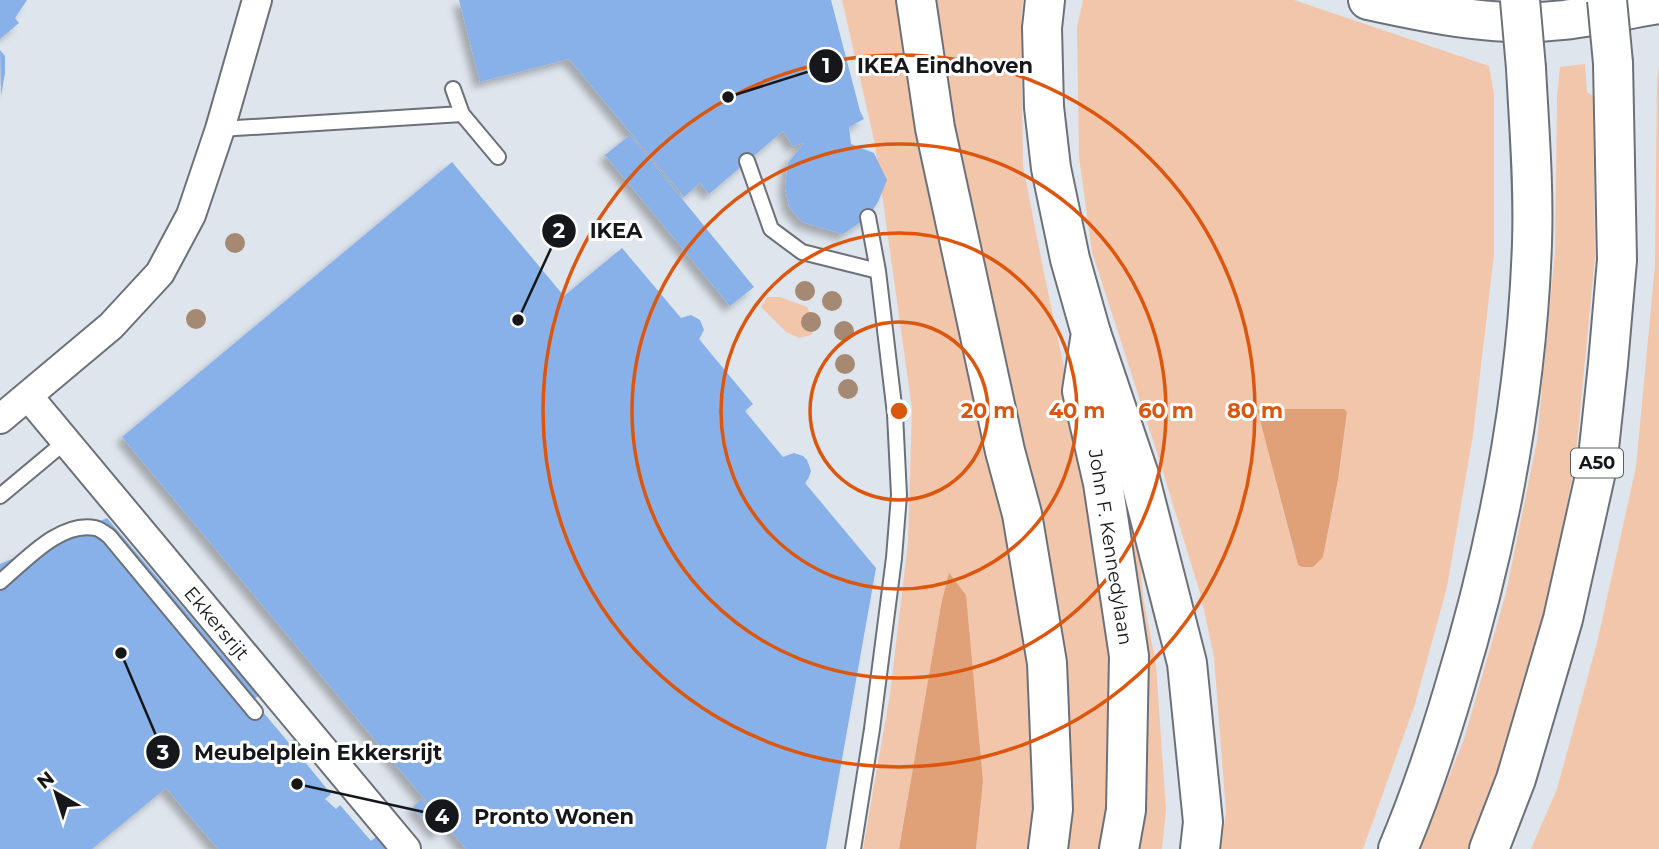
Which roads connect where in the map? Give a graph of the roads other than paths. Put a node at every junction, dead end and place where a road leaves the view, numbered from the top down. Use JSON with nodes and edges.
{"nodes":[{"id":1,"x":257,"y":0,"type":"edge"},
{"id":2,"x":916,"y":0,"type":"edge"},
{"id":3,"x":1045,"y":0,"type":"edge"},
{"id":4,"x":1368,"y":0,"type":"edge"},
{"id":5,"x":1520,"y":0,"type":"edge"},
{"id":6,"x":1607,"y":0,"type":"edge"},
{"id":7,"x":1659,"y":4,"type":"edge"},
{"id":8,"x":453,"y":89,"type":"dead end"},
{"id":9,"x":462,"y":114,"type":"junction"},
{"id":10,"x":220,"y":128,"type":"junction"},
{"id":11,"x":498,"y":157,"type":"dead end"},
{"id":12,"x":747,"y":162,"type":"dead end"},
{"id":13,"x":868,"y":217,"type":"dead end"},
{"id":14,"x":878,"y":271,"type":"junction"},
{"id":15,"x":1091,"y":332,"type":"junction"},
{"id":16,"x":28,"y":397,"type":"junction"},
{"id":17,"x":0,"y":419,"type":"edge"},
{"id":18,"x":66,"y":441,"type":"junction"},
{"id":19,"x":0,"y":496,"type":"edge"},
{"id":20,"x":0,"y":582,"type":"edge"},
{"id":21,"x":255,"y":712,"type":"dead end"},
{"id":22,"x":406,"y":849,"type":"edge"},
{"id":23,"x":853,"y":849,"type":"edge"},
{"id":24,"x":1048,"y":849,"type":"edge"},
{"id":25,"x":1119,"y":849,"type":"edge"},
{"id":26,"x":1200,"y":849,"type":"edge"},
{"id":27,"x":1398,"y":849,"type":"edge"},
{"id":28,"x":1489,"y":849,"type":"edge"}],
"edges":[{"from":1,"to":10,"type":"street"},
{"from":2,"to":24,"type":"highway"},
{"from":3,"to":15,"type":"highway","name":"John F. Kennedylaan"},
{"from":4,"to":7,"type":"highway"},
{"from":5,"to":27,"type":"highway","bridge":true},
{"from":6,"to":28,"type":"highway","number":"A50","bridge":true},
{"from":8,"to":9,"type":"lane"},
{"from":9,"to":10,"type":"lane"},
{"from":9,"to":11,"type":"lane"},
{"from":10,"to":16,"type":"street"},
{"from":12,"to":14,"type":"lane"},
{"from":13,"to":14,"type":"lane"},
{"from":14,"to":23,"type":"lane"},
{"from":15,"to":25,"type":"highway","name":"John F. Kennedylaan"},
{"from":15,"to":26,"type":"highway"},
{"from":16,"to":17,"type":"street"},
{"from":16,"to":18,"type":"street","name":"Ekkersrijt"},
{"from":18,"to":19,"type":"lane"},
{"from":18,"to":22,"type":"street","name":"Ekkersrijt"},
{"from":20,"to":21,"type":"lane"}]}
